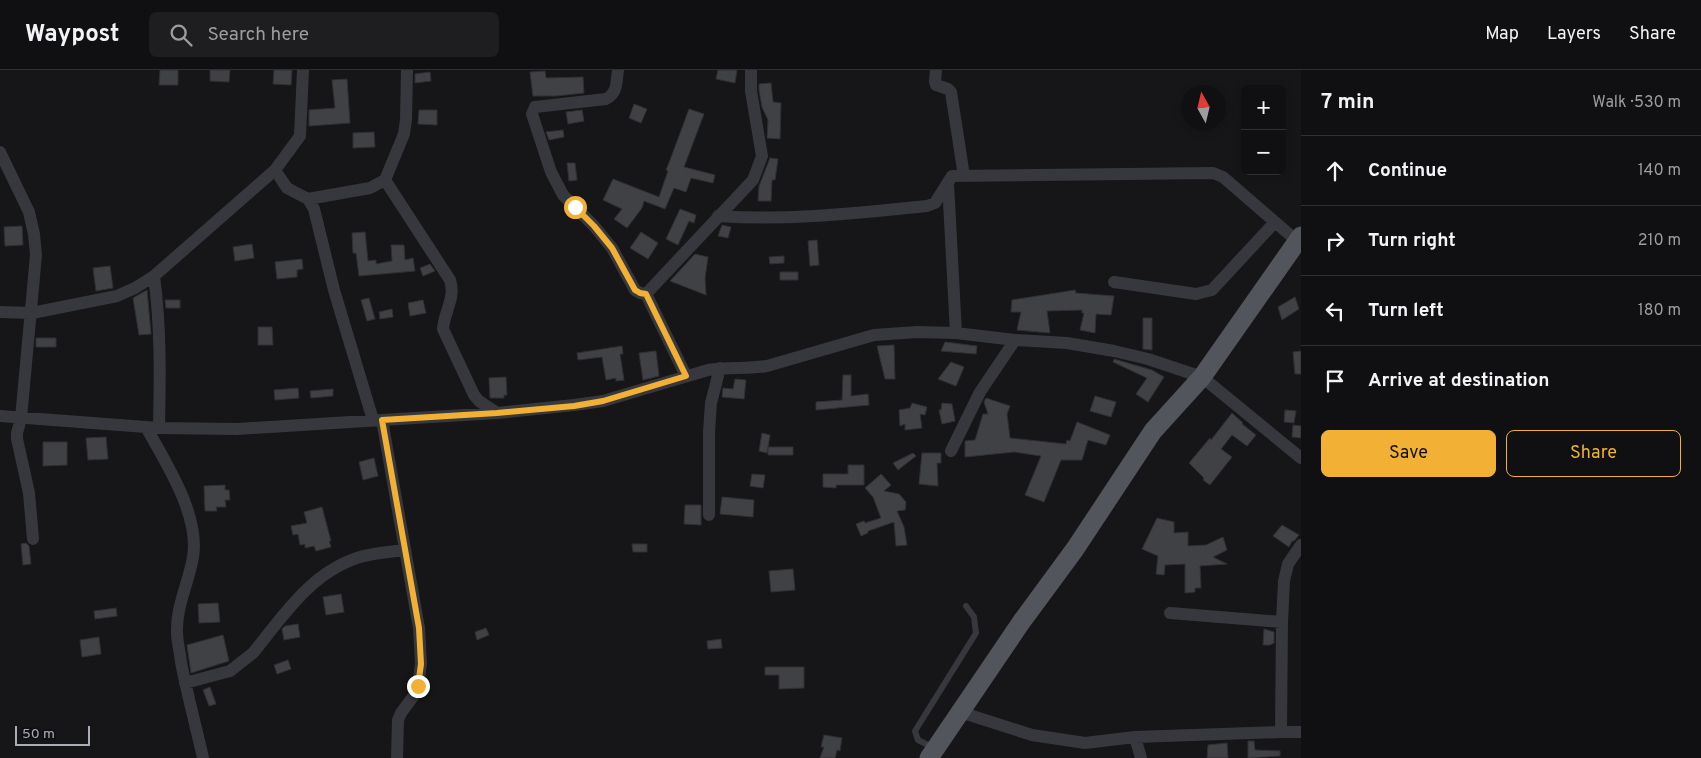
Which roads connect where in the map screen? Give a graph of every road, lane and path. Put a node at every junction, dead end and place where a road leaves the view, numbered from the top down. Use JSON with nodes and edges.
{"nodes":[{"id":1,"x":303,"y":70,"type":"edge"},
{"id":2,"x":407,"y":70,"type":"edge"},
{"id":3,"x":618,"y":70,"type":"edge"},
{"id":4,"x":751,"y":70,"type":"edge"},
{"id":5,"x":936,"y":70,"type":"edge"},
{"id":6,"x":0,"y":152,"type":"edge"},
{"id":7,"x":275,"y":170,"type":"junction"},
{"id":8,"x":964,"y":176,"type":"junction"},
{"id":9,"x":385,"y":180,"type":"junction"},
{"id":10,"x":948,"y":183,"type":"junction"},
{"id":11,"x":308,"y":199,"type":"junction"},
{"id":12,"x":718,"y":216,"type":"junction"},
{"id":13,"x":1275,"y":222,"type":"junction"},
{"id":14,"x":1299,"y":239,"type":"edge"},
{"id":15,"x":154,"y":276,"type":"junction"},
{"id":16,"x":1114,"y":282,"type":"dead end"},
{"id":17,"x":646,"y":294,"type":"junction"},
{"id":18,"x":0,"y":312,"type":"edge"},
{"id":19,"x":32,"y":313,"type":"junction"},
{"id":20,"x":956,"y":333,"type":"junction"},
{"id":21,"x":1015,"y":340,"type":"junction"},
{"id":22,"x":720,"y":368,"type":"junction"},
{"id":23,"x":686,"y":376,"type":"junction"},
{"id":24,"x":1202,"y":377,"type":"junction"},
{"id":25,"x":497,"y":413,"type":"junction"},
{"id":26,"x":0,"y":416,"type":"edge"},
{"id":27,"x":21,"y":418,"type":"junction"},
{"id":28,"x":377,"y":420,"type":"junction"},
{"id":29,"x":146,"y":427,"type":"junction"},
{"id":30,"x":159,"y":428,"type":"junction"},
{"id":31,"x":951,"y":451,"type":"dead end"},
{"id":32,"x":1301,"y":458,"type":"edge"},
{"id":33,"x":709,"y":515,"type":"dead end"},
{"id":34,"x":33,"y":539,"type":"dead end"},
{"id":35,"x":1301,"y":545,"type":"edge"},
{"id":36,"x":405,"y":550,"type":"junction"},
{"id":37,"x":966,"y":606,"type":"dead end"},
{"id":38,"x":1170,"y":613,"type":"dead end"},
{"id":39,"x":1282,"y":622,"type":"junction"},
{"id":40,"x":185,"y":683,"type":"junction"},
{"id":41,"x":960,"y":712,"type":"junction"},
{"id":42,"x":1281,"y":732,"type":"junction"},
{"id":43,"x":1301,"y":732,"type":"edge"},
{"id":44,"x":1135,"y":737,"type":"junction"},
{"id":45,"x":932,"y":753,"type":"edge"},
{"id":46,"x":203,"y":758,"type":"edge"},
{"id":47,"x":397,"y":758,"type":"edge"},
{"id":48,"x":1141,"y":758,"type":"edge"}],
"edges":[{"from":1,"to":7,"type":"street"},
{"from":2,"to":9,"type":"street"},
{"from":3,"to":17,"type":"street"},
{"from":4,"to":12,"type":"street"},
{"from":5,"to":8,"type":"street"},
{"from":6,"to":19,"type":"street"},
{"from":7,"to":11,"type":"street"},
{"from":7,"to":15,"type":"street"},
{"from":8,"to":10,"type":"street"},
{"from":8,"to":13,"type":"street"},
{"from":9,"to":11,"type":"street"},
{"from":9,"to":25,"type":"street"},
{"from":10,"to":12,"type":"street"},
{"from":10,"to":20,"type":"street"},
{"from":11,"to":28,"type":"street"},
{"from":12,"to":17,"type":"street"},
{"from":13,"to":14,"type":"street"},
{"from":13,"to":16,"type":"street"},
{"from":14,"to":24,"type":"main road"},
{"from":15,"to":19,"type":"street"},
{"from":15,"to":30,"type":"street"},
{"from":17,"to":23,"type":"street"},
{"from":18,"to":19,"type":"street"},
{"from":19,"to":27,"type":"street"},
{"from":20,"to":21,"type":"street"},
{"from":20,"to":22,"type":"street"},
{"from":21,"to":24,"type":"street"},
{"from":21,"to":31,"type":"street"},
{"from":22,"to":23,"type":"street"},
{"from":22,"to":33,"type":"street"},
{"from":23,"to":25,"type":"street"},
{"from":24,"to":32,"type":"street"},
{"from":24,"to":41,"type":"main road"},
{"from":25,"to":28,"type":"street"},
{"from":26,"to":27,"type":"street"},
{"from":27,"to":29,"type":"street"},
{"from":27,"to":34,"type":"street"},
{"from":28,"to":30,"type":"street"},
{"from":28,"to":36,"type":"street"},
{"from":29,"to":30,"type":"street"},
{"from":29,"to":40,"type":"street"},
{"from":35,"to":39,"type":"street"},
{"from":36,"to":40,"type":"street"},
{"from":36,"to":47,"type":"street"},
{"from":37,"to":45,"type":"lane"},
{"from":38,"to":39,"type":"street"},
{"from":39,"to":42,"type":"street"},
{"from":40,"to":46,"type":"street"},
{"from":41,"to":44,"type":"street"},
{"from":41,"to":45,"type":"main road"},
{"from":42,"to":43,"type":"street"},
{"from":42,"to":44,"type":"street"},
{"from":44,"to":48,"type":"street"}]}
